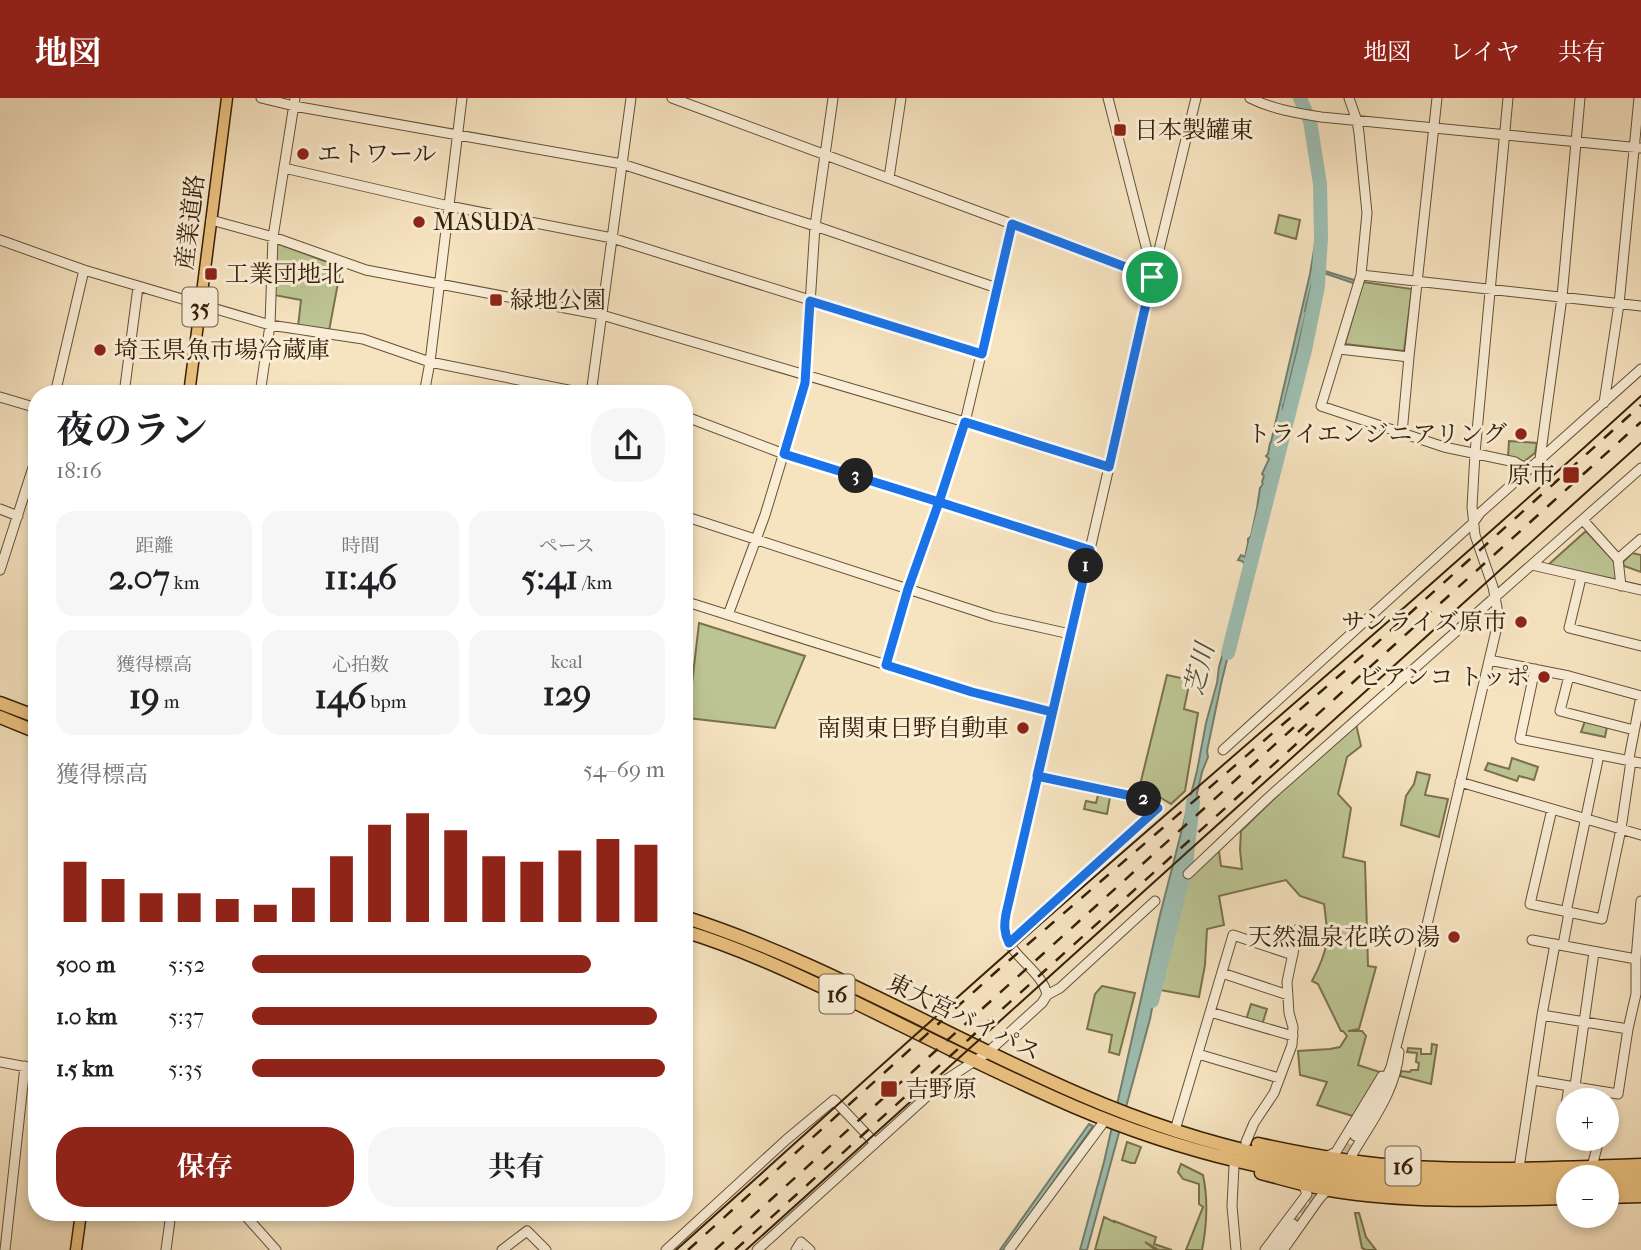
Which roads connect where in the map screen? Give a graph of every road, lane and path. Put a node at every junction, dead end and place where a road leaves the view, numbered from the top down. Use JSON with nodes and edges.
{"nodes":[{"id":1,"x":227,"y":98,"type":"edge"},
{"id":2,"x":261,"y":98,"type":"edge"},
{"id":3,"x":462,"y":98,"type":"edge"},
{"id":4,"x":631,"y":98,"type":"edge"},
{"id":5,"x":672,"y":98,"type":"edge"},
{"id":6,"x":832,"y":98,"type":"edge"},
{"id":7,"x":901,"y":98,"type":"edge"},
{"id":8,"x":1108,"y":98,"type":"edge"},
{"id":9,"x":1196,"y":98,"type":"edge"},
{"id":10,"x":1250,"y":98,"type":"edge"},
{"id":11,"x":1349,"y":98,"type":"edge"},
{"id":12,"x":1437,"y":98,"type":"edge"},
{"id":13,"x":1508,"y":98,"type":"edge"},
{"id":14,"x":1580,"y":98,"type":"edge"},
{"id":15,"x":1639,"y":98,"type":"edge"},
{"id":16,"x":295,"y":102,"type":"edge"},
{"id":17,"x":1357,"y":121,"type":"junction"},
{"id":18,"x":1434,"y":127,"type":"junction"},
{"id":19,"x":458,"y":134,"type":"junction"},
{"id":20,"x":1504,"y":134,"type":"junction"},
{"id":21,"x":1577,"y":142,"type":"junction"},
{"id":22,"x":1638,"y":148,"type":"edge"},
{"id":23,"x":824,"y":154,"type":"junction"},
{"id":24,"x":622,"y":163,"type":"junction"},
{"id":25,"x":284,"y":168,"type":"junction"},
{"id":26,"x":889,"y":178,"type":"junction"},
{"id":27,"x":449,"y":205,"type":"junction"},
{"id":28,"x":211,"y":219,"type":"junction"},
{"id":29,"x":1012,"y":224,"type":"junction"},
{"id":30,"x":815,"y":226,"type":"junction"},
{"id":31,"x":273,"y":237,"type":"junction"},
{"id":32,"x":612,"y":238,"type":"junction"},
{"id":33,"x":0,"y":240,"type":"edge"},
{"id":34,"x":1149,"y":258,"type":"junction"},
{"id":35,"x":84,"y":270,"type":"junction"},
{"id":36,"x":1360,"y":275,"type":"junction"},
{"id":37,"x":1152,"y":277,"type":"junction"},
{"id":38,"x":1418,"y":281,"type":"junction"},
{"id":39,"x":438,"y":284,"type":"junction"},
{"id":40,"x":138,"y":286,"type":"junction"},
{"id":41,"x":997,"y":288,"type":"junction"},
{"id":42,"x":1491,"y":290,"type":"junction"},
{"id":43,"x":1562,"y":297,"type":"junction"},
{"id":44,"x":810,"y":301,"type":"junction"},
{"id":45,"x":200,"y":304,"type":"junction"},
{"id":46,"x":1619,"y":304,"type":"junction"},
{"id":47,"x":1641,"y":306,"type":"edge"},
{"id":48,"x":602,"y":315,"type":"junction"},
{"id":49,"x":270,"y":325,"type":"junction"},
{"id":50,"x":1339,"y":349,"type":"junction"},
{"id":51,"x":982,"y":354,"type":"junction"},
{"id":52,"x":1409,"y":356,"type":"junction"},
{"id":53,"x":430,"y":362,"type":"junction"},
{"id":54,"x":1641,"y":369,"type":"edge"},
{"id":55,"x":806,"y":375,"type":"junction"},
{"id":56,"x":57,"y":385,"type":"edge"},
{"id":57,"x":125,"y":385,"type":"edge"},
{"id":58,"x":190,"y":385,"type":"edge"},
{"id":59,"x":261,"y":385,"type":"edge"},
{"id":60,"x":426,"y":385,"type":"edge"},
{"id":61,"x":544,"y":385,"type":"edge"},
{"id":62,"x":590,"y":385,"type":"edge"},
{"id":63,"x":0,"y":397,"type":"edge"},
{"id":64,"x":1604,"y":403,"type":"junction"},
{"id":65,"x":28,"y":405,"type":"edge"},
{"id":66,"x":693,"y":419,"type":"edge"},
{"id":67,"x":965,"y":422,"type":"junction"},
{"id":68,"x":1402,"y":433,"type":"junction"},
{"id":69,"x":1475,"y":453,"type":"junction"},
{"id":70,"x":784,"y":454,"type":"junction"},
{"id":71,"x":1540,"y":459,"type":"junction"},
{"id":72,"x":1109,"y":467,"type":"junction"},
{"id":73,"x":1641,"y":468,"type":"edge"},
{"id":74,"x":1528,"y":470,"type":"junction"},
{"id":75,"x":28,"y":484,"type":"edge"},
{"id":76,"x":939,"y":502,"type":"junction"},
{"id":77,"x":0,"y":509,"type":"edge"},
{"id":78,"x":18,"y":516,"type":"junction"},
{"id":79,"x":693,"y":519,"type":"edge"},
{"id":80,"x":1583,"y":520,"type":"junction"},
{"id":81,"x":1473,"y":523,"type":"junction"},
{"id":82,"x":756,"y":539,"type":"junction"},
{"id":83,"x":1641,"y":539,"type":"edge"},
{"id":84,"x":1090,"y":550,"type":"junction"},
{"id":85,"x":1618,"y":559,"type":"junction"},
{"id":86,"x":1532,"y":565,"type":"junction"},
{"id":87,"x":0,"y":570,"type":"edge"},
{"id":88,"x":1581,"y":578,"type":"junction"},
{"id":89,"x":1622,"y":586,"type":"junction"},
{"id":90,"x":908,"y":589,"type":"junction"},
{"id":91,"x":1641,"y":590,"type":"edge"},
{"id":92,"x":1496,"y":598,"type":"junction"},
{"id":93,"x":693,"y":604,"type":"edge"},
{"id":94,"x":728,"y":615,"type":"junction"},
{"id":95,"x":1070,"y":634,"type":"junction"},
{"id":96,"x":1641,"y":646,"type":"edge"},
{"id":97,"x":1489,"y":660,"type":"junction"},
{"id":98,"x":886,"y":665,"type":"junction"},
{"id":99,"x":1535,"y":669,"type":"junction"},
{"id":100,"x":1569,"y":676,"type":"junction"},
{"id":101,"x":1641,"y":696,"type":"edge"},
{"id":102,"x":0,"y":703,"type":"edge"},
{"id":103,"x":1640,"y":709,"type":"edge"},
{"id":104,"x":1052,"y":712,"type":"junction"},
{"id":105,"x":28,"y":714,"type":"edge"},
{"id":106,"x":0,"y":718,"type":"edge"},
{"id":107,"x":28,"y":729,"type":"edge"},
{"id":108,"x":1634,"y":730,"type":"junction"},
{"id":109,"x":1223,"y":750,"type":"dead end"},
{"id":110,"x":1599,"y":755,"type":"junction"},
{"id":111,"x":1630,"y":761,"type":"junction"},
{"id":112,"x":1641,"y":763,"type":"edge"},
{"id":113,"x":1037,"y":776,"type":"junction"},
{"id":114,"x":1460,"y":782,"type":"junction"},
{"id":115,"x":1552,"y":808,"type":"junction"},
{"id":116,"x":1586,"y":819,"type":"junction"},
{"id":117,"x":1621,"y":829,"type":"junction"},
{"id":118,"x":1641,"y":835,"type":"edge"},
{"id":119,"x":1188,"y":874,"type":"dead end"},
{"id":120,"x":1155,"y":901,"type":"dead end"},
{"id":121,"x":1641,"y":906,"type":"edge"},
{"id":122,"x":1568,"y":912,"type":"junction"},
{"id":123,"x":693,"y":920,"type":"edge"},
{"id":124,"x":1298,"y":929,"type":"dead end"},
{"id":125,"x":693,"y":934,"type":"edge"},
{"id":126,"x":1532,"y":940,"type":"dead end"},
{"id":127,"x":1009,"y":943,"type":"junction"},
{"id":128,"x":1559,"y":944,"type":"junction"},
{"id":129,"x":1594,"y":952,"type":"junction"},
{"id":130,"x":1293,"y":955,"type":"junction"},
{"id":131,"x":1636,"y":958,"type":"junction"},
{"id":132,"x":1222,"y":974,"type":"junction"},
{"id":133,"x":1639,"y":994,"type":"edge"},
{"id":134,"x":1047,"y":995,"type":"junction"},
{"id":135,"x":1288,"y":995,"type":"junction"},
{"id":136,"x":1210,"y":1012,"type":"junction"},
{"id":137,"x":1542,"y":1015,"type":"junction"},
{"id":138,"x":1584,"y":1022,"type":"junction"},
{"id":139,"x":1401,"y":1029,"type":"junction"},
{"id":140,"x":1628,"y":1029,"type":"junction"},
{"id":141,"x":1293,"y":1036,"type":"junction"},
{"id":142,"x":986,"y":1053,"type":"junction"},
{"id":143,"x":1198,"y":1054,"type":"junction"},
{"id":144,"x":973,"y":1060,"type":"junction"},
{"id":145,"x":0,"y":1062,"type":"edge"},
{"id":146,"x":25,"y":1066,"type":"junction"},
{"id":147,"x":28,"y":1067,"type":"edge"},
{"id":148,"x":1279,"y":1078,"type":"junction"},
{"id":149,"x":1533,"y":1080,"type":"junction"},
{"id":150,"x":1572,"y":1086,"type":"junction"},
{"id":151,"x":1107,"y":1113,"type":"junction"},
{"id":152,"x":1130,"y":1122,"type":"junction"},
{"id":153,"x":1356,"y":1136,"type":"tunnel mouth"},
{"id":154,"x":1183,"y":1137,"type":"junction"},
{"id":155,"x":1246,"y":1142,"type":"junction"},
{"id":156,"x":875,"y":1143,"type":"junction"},
{"id":157,"x":1326,"y":1157,"type":"junction"},
{"id":158,"x":1354,"y":1161,"type":"junction"},
{"id":159,"x":1234,"y":1166,"type":"junction"},
{"id":160,"x":1619,"y":1166,"type":"edge"},
{"id":161,"x":1641,"y":1166,"type":"edge"},
{"id":162,"x":1556,"y":1167,"type":"edge"},
{"id":163,"x":1519,"y":1168,"type":"junction"},
{"id":164,"x":1641,"y":1176,"type":"edge"},
{"id":165,"x":1619,"y":1177,"type":"edge"},
{"id":166,"x":1556,"y":1178,"type":"edge"},
{"id":167,"x":1303,"y":1184,"type":"junction"},
{"id":168,"x":1619,"y":1186,"type":"edge"},
{"id":169,"x":1641,"y":1186,"type":"edge"},
{"id":170,"x":1556,"y":1187,"type":"edge"},
{"id":171,"x":1328,"y":1189,"type":"junction"},
{"id":172,"x":1641,"y":1196,"type":"edge"},
{"id":173,"x":1619,"y":1197,"type":"edge"},
{"id":174,"x":1556,"y":1198,"type":"edge"},
{"id":175,"x":80,"y":1221,"type":"edge"},
{"id":176,"x":170,"y":1221,"type":"edge"},
{"id":177,"x":250,"y":1221,"type":"edge"},
{"id":178,"x":1293,"y":1224,"type":"tunnel mouth"},
{"id":179,"x":673,"y":1248,"type":"edge"},
{"id":180,"x":5,"y":1250,"type":"edge"},
{"id":181,"x":76,"y":1250,"type":"edge"},
{"id":182,"x":166,"y":1250,"type":"edge"},
{"id":183,"x":276,"y":1250,"type":"edge"},
{"id":184,"x":502,"y":1250,"type":"edge"},
{"id":185,"x":546,"y":1250,"type":"edge"},
{"id":186,"x":758,"y":1250,"type":"edge"},
{"id":187,"x":796,"y":1250,"type":"edge"},
{"id":188,"x":810,"y":1250,"type":"edge"},
{"id":189,"x":1009,"y":1250,"type":"edge"},
{"id":190,"x":1236,"y":1250,"type":"edge"},
{"id":191,"x":1265,"y":1250,"type":"edge"},
{"id":192,"x":1275,"y":1250,"type":"edge"},
{"id":193,"x":1283,"y":1250,"type":"edge"}],
"edges":[{"from":1,"to":28,"type":"main road","name":"産業道路","number":"35"},
{"from":2,"to":16,"type":"street"},
{"from":3,"to":19,"type":"street"},
{"from":4,"to":24,"type":"street"},
{"from":5,"to":23,"type":"street"},
{"from":6,"to":23,"type":"street"},
{"from":7,"to":26,"type":"street"},
{"from":8,"to":34,"type":"street"},
{"from":9,"to":34,"type":"street"},
{"from":10,"to":17,"type":"street"},
{"from":11,"to":17,"type":"street"},
{"from":12,"to":18,"type":"street"},
{"from":13,"to":20,"type":"street"},
{"from":14,"to":21,"type":"street"},
{"from":15,"to":22,"type":"street"},
{"from":16,"to":19,"type":"street"},
{"from":16,"to":25,"type":"street"},
{"from":17,"to":18,"type":"street"},
{"from":17,"to":36,"type":"street"},
{"from":18,"to":20,"type":"street"},
{"from":18,"to":38,"type":"street"},
{"from":19,"to":24,"type":"street"},
{"from":19,"to":27,"type":"street"},
{"from":20,"to":21,"type":"street"},
{"from":20,"to":42,"type":"street"},
{"from":21,"to":22,"type":"street"},
{"from":21,"to":43,"type":"street"},
{"from":22,"to":46,"type":"street"},
{"from":23,"to":26,"type":"street"},
{"from":23,"to":30,"type":"street"},
{"from":24,"to":30,"type":"street"},
{"from":24,"to":32,"type":"street"},
{"from":25,"to":27,"type":"street"},
{"from":25,"to":31,"type":"street"},
{"from":26,"to":29,"type":"street"},
{"from":27,"to":32,"type":"street"},
{"from":27,"to":39,"type":"street"},
{"from":28,"to":31,"type":"street"},
{"from":28,"to":45,"type":"main road","name":"産業道路","number":"35"},
{"from":29,"to":37,"type":"street"},
{"from":29,"to":41,"type":"street"},
{"from":30,"to":41,"type":"street"},
{"from":30,"to":44,"type":"street"},
{"from":31,"to":39,"type":"street"},
{"from":31,"to":49,"type":"street"},
{"from":32,"to":44,"type":"street"},
{"from":32,"to":48,"type":"street"},
{"from":33,"to":35,"type":"street"},
{"from":34,"to":37,"type":"street"},
{"from":35,"to":40,"type":"street"},
{"from":35,"to":56,"type":"street"},
{"from":36,"to":38,"type":"street"},
{"from":36,"to":50,"type":"street"},
{"from":37,"to":72,"type":"street"},
{"from":38,"to":42,"type":"street"},
{"from":38,"to":52,"type":"street"},
{"from":39,"to":48,"type":"street"},
{"from":39,"to":53,"type":"street"},
{"from":40,"to":45,"type":"street"},
{"from":40,"to":57,"type":"street"},
{"from":41,"to":51,"type":"street"},
{"from":42,"to":43,"type":"street"},
{"from":42,"to":69,"type":"street"},
{"from":43,"to":46,"type":"street"},
{"from":43,"to":71,"type":"street"},
{"from":44,"to":51,"type":"street"},
{"from":44,"to":55,"type":"street"},
{"from":45,"to":49,"type":"street"},
{"from":45,"to":58,"type":"main road","name":"産業道路","number":"35"},
{"from":46,"to":47,"type":"street"},
{"from":46,"to":64,"type":"street"},
{"from":48,"to":55,"type":"street"},
{"from":48,"to":62,"type":"street"},
{"from":49,"to":53,"type":"street"},
{"from":49,"to":59,"type":"street"},
{"from":50,"to":52,"type":"street"},
{"from":50,"to":68,"type":"street"},
{"from":51,"to":67,"type":"street"},
{"from":52,"to":68,"type":"street"},
{"from":53,"to":60,"type":"street"},
{"from":53,"to":61,"type":"street"},
{"from":54,"to":64,"type":"street"},
{"from":55,"to":67,"type":"street"},
{"from":55,"to":70,"type":"street"},
{"from":63,"to":65,"type":"street"},
{"from":64,"to":71,"type":"street"},
{"from":66,"to":70,"type":"street"},
{"from":67,"to":72,"type":"street"},
{"from":67,"to":76,"type":"street"},
{"from":68,"to":69,"type":"street"},
{"from":69,"to":74,"type":"street"},
{"from":69,"to":81,"type":"street"},
{"from":70,"to":76,"type":"street"},
{"from":70,"to":82,"type":"street"},
{"from":71,"to":74,"type":"street"},
{"from":72,"to":84,"type":"street"},
{"from":73,"to":80,"type":"street"},
{"from":74,"to":81,"type":"street"},
{"from":75,"to":78,"type":"street"},
{"from":76,"to":84,"type":"street"},
{"from":76,"to":90,"type":"street"},
{"from":77,"to":78,"type":"street"},
{"from":78,"to":87,"type":"street"},
{"from":79,"to":82,"type":"street"},
{"from":80,"to":85,"type":"street"},
{"from":80,"to":86,"type":"street"},
{"from":81,"to":92,"type":"street"},
{"from":81,"to":109,"type":"street"},
{"from":82,"to":90,"type":"street"},
{"from":82,"to":94,"type":"street"},
{"from":83,"to":85,"type":"street"},
{"from":84,"to":95,"type":"street"},
{"from":85,"to":89,"type":"street"},
{"from":86,"to":88,"type":"street"},
{"from":86,"to":92,"type":"street"},
{"from":88,"to":89,"type":"street"},
{"from":88,"to":96,"type":"street"},
{"from":89,"to":91,"type":"street"},
{"from":90,"to":95,"type":"street"},
{"from":90,"to":98,"type":"street"},
{"from":92,"to":97,"type":"street"},
{"from":92,"to":119,"type":"street"},
{"from":93,"to":94,"type":"street"},
{"from":94,"to":98,"type":"street"},
{"from":95,"to":104,"type":"street"},
{"from":97,"to":99,"type":"street"},
{"from":97,"to":114,"type":"street"},
{"from":98,"to":104,"type":"street"},
{"from":99,"to":100,"type":"street"},
{"from":99,"to":110,"type":"street"},
{"from":100,"to":101,"type":"street"},
{"from":100,"to":108,"type":"street"},
{"from":101,"to":103,"type":"street"},
{"from":102,"to":105,"type":"highway"},
{"from":103,"to":108,"type":"street"},
{"from":104,"to":113,"type":"street"},
{"from":106,"to":107,"type":"highway"},
{"from":108,"to":111,"type":"street"},
{"from":110,"to":111,"type":"street"},
{"from":110,"to":116,"type":"street"},
{"from":111,"to":112,"type":"street"},
{"from":111,"to":117,"type":"street"},
{"from":113,"to":127,"type":"street"},
{"from":113,"to":127,"type":"street"},
{"from":114,"to":115,"type":"street"},
{"from":114,"to":139,"type":"street"},
{"from":115,"to":116,"type":"street"},
{"from":115,"to":122,"type":"street"},
{"from":116,"to":117,"type":"street"},
{"from":116,"to":122,"type":"street"},
{"from":117,"to":118,"type":"street"},
{"from":117,"to":122,"type":"street"},
{"from":120,"to":134,"type":"street"},
{"from":121,"to":131,"type":"street"},
{"from":122,"to":128,"type":"street"},
{"from":123,"to":142,"type":"highway","name":"東大宮バイパス","number":"16"},
{"from":124,"to":130,"type":"street"},
{"from":125,"to":144,"type":"highway","name":"東大宮バイパス","number":"16"},
{"from":126,"to":128,"type":"street"},
{"from":127,"to":134,"type":"street"},
{"from":128,"to":129,"type":"street"},
{"from":128,"to":137,"type":"street"},
{"from":129,"to":131,"type":"street"},
{"from":129,"to":138,"type":"street"},
{"from":130,"to":132,"type":"street"},
{"from":130,"to":135,"type":"street"},
{"from":131,"to":133,"type":"street"},
{"from":132,"to":135,"type":"street"},
{"from":132,"to":136,"type":"street"},
{"from":133,"to":140,"type":"street"},
{"from":134,"to":142,"type":"street"},
{"from":135,"to":141,"type":"street"},
{"from":136,"to":141,"type":"street"},
{"from":136,"to":143,"type":"street"},
{"from":137,"to":138,"type":"street"},
{"from":137,"to":149,"type":"street"},
{"from":138,"to":140,"type":"street"},
{"from":138,"to":150,"type":"street"},
{"from":139,"to":153,"type":"street"},
{"from":139,"to":157,"type":"street"},
{"from":139,"to":158,"type":"street"},
{"from":140,"to":150,"type":"street"},
{"from":141,"to":148,"type":"street"},
{"from":142,"to":144,"type":"street"},
{"from":142,"to":151,"type":"highway","name":"東大宮バイパス","number":"16"},
{"from":143,"to":148,"type":"street"},
{"from":143,"to":154,"type":"street"},
{"from":144,"to":151,"type":"highway","name":"東大宮バイパス","number":"16"},
{"from":144,"to":156,"type":"street"},
{"from":145,"to":146,"type":"street"},
{"from":146,"to":147,"type":"street"},
{"from":146,"to":180,"type":"street"},
{"from":148,"to":155,"type":"street"},
{"from":149,"to":150,"type":"street"},
{"from":149,"to":163,"type":"street"},
{"from":151,"to":152,"type":"highway","name":"東大宮バイパス","number":"16"},
{"from":151,"to":189,"type":"street"},
{"from":152,"to":154,"type":"highway","name":"東大宮バイパス","number":"16"},
{"from":152,"to":154,"type":"highway","name":"東大宮バイパス","number":"16"},
{"from":154,"to":155,"type":"highway","name":"東大宮バイパス","number":"16"},
{"from":154,"to":159,"type":"highway","name":"東大宮バイパス","number":"16"},
{"from":154,"to":166,"type":"highway","name":"東大宮バイパス","number":"16"},
{"from":154,"to":170,"type":"highway","name":"東大宮バイパス","number":"16"},
{"from":155,"to":157,"type":"highway","name":"東大宮バイパス","number":"16"},
{"from":156,"to":179,"type":"street"},
{"from":156,"to":186,"type":"street"},
{"from":157,"to":158,"type":"highway","name":"東大宮バイパス","number":"16"},
{"from":158,"to":163,"type":"highway","name":"東大宮バイパス","number":"16"},
{"from":159,"to":167,"type":"highway","name":"東大宮バイパス","number":"16"},
{"from":159,"to":190,"type":"street"},
{"from":160,"to":161,"type":"highway","name":"東大宮バイパス","number":"16"},
{"from":162,"to":163,"type":"highway","name":"東大宮バイパス","number":"16"},
{"from":164,"to":165,"type":"highway","name":"東大宮バイパス","number":"16"},
{"from":167,"to":171,"type":"highway","name":"東大宮バイパス","number":"16"},
{"from":167,"to":191,"type":"street"},
{"from":168,"to":169,"type":"highway"},
{"from":171,"to":174,"type":"highway","name":"東大宮バイパス","number":"16"},
{"from":171,"to":193,"type":"street"},
{"from":172,"to":173,"type":"highway"},
{"from":175,"to":181,"type":"main road"},
{"from":176,"to":182,"type":"street"},
{"from":177,"to":183,"type":"street"},
{"from":178,"to":192,"type":"street"},
{"from":184,"to":185,"type":"street"},
{"from":187,"to":188,"type":"street"}]}
